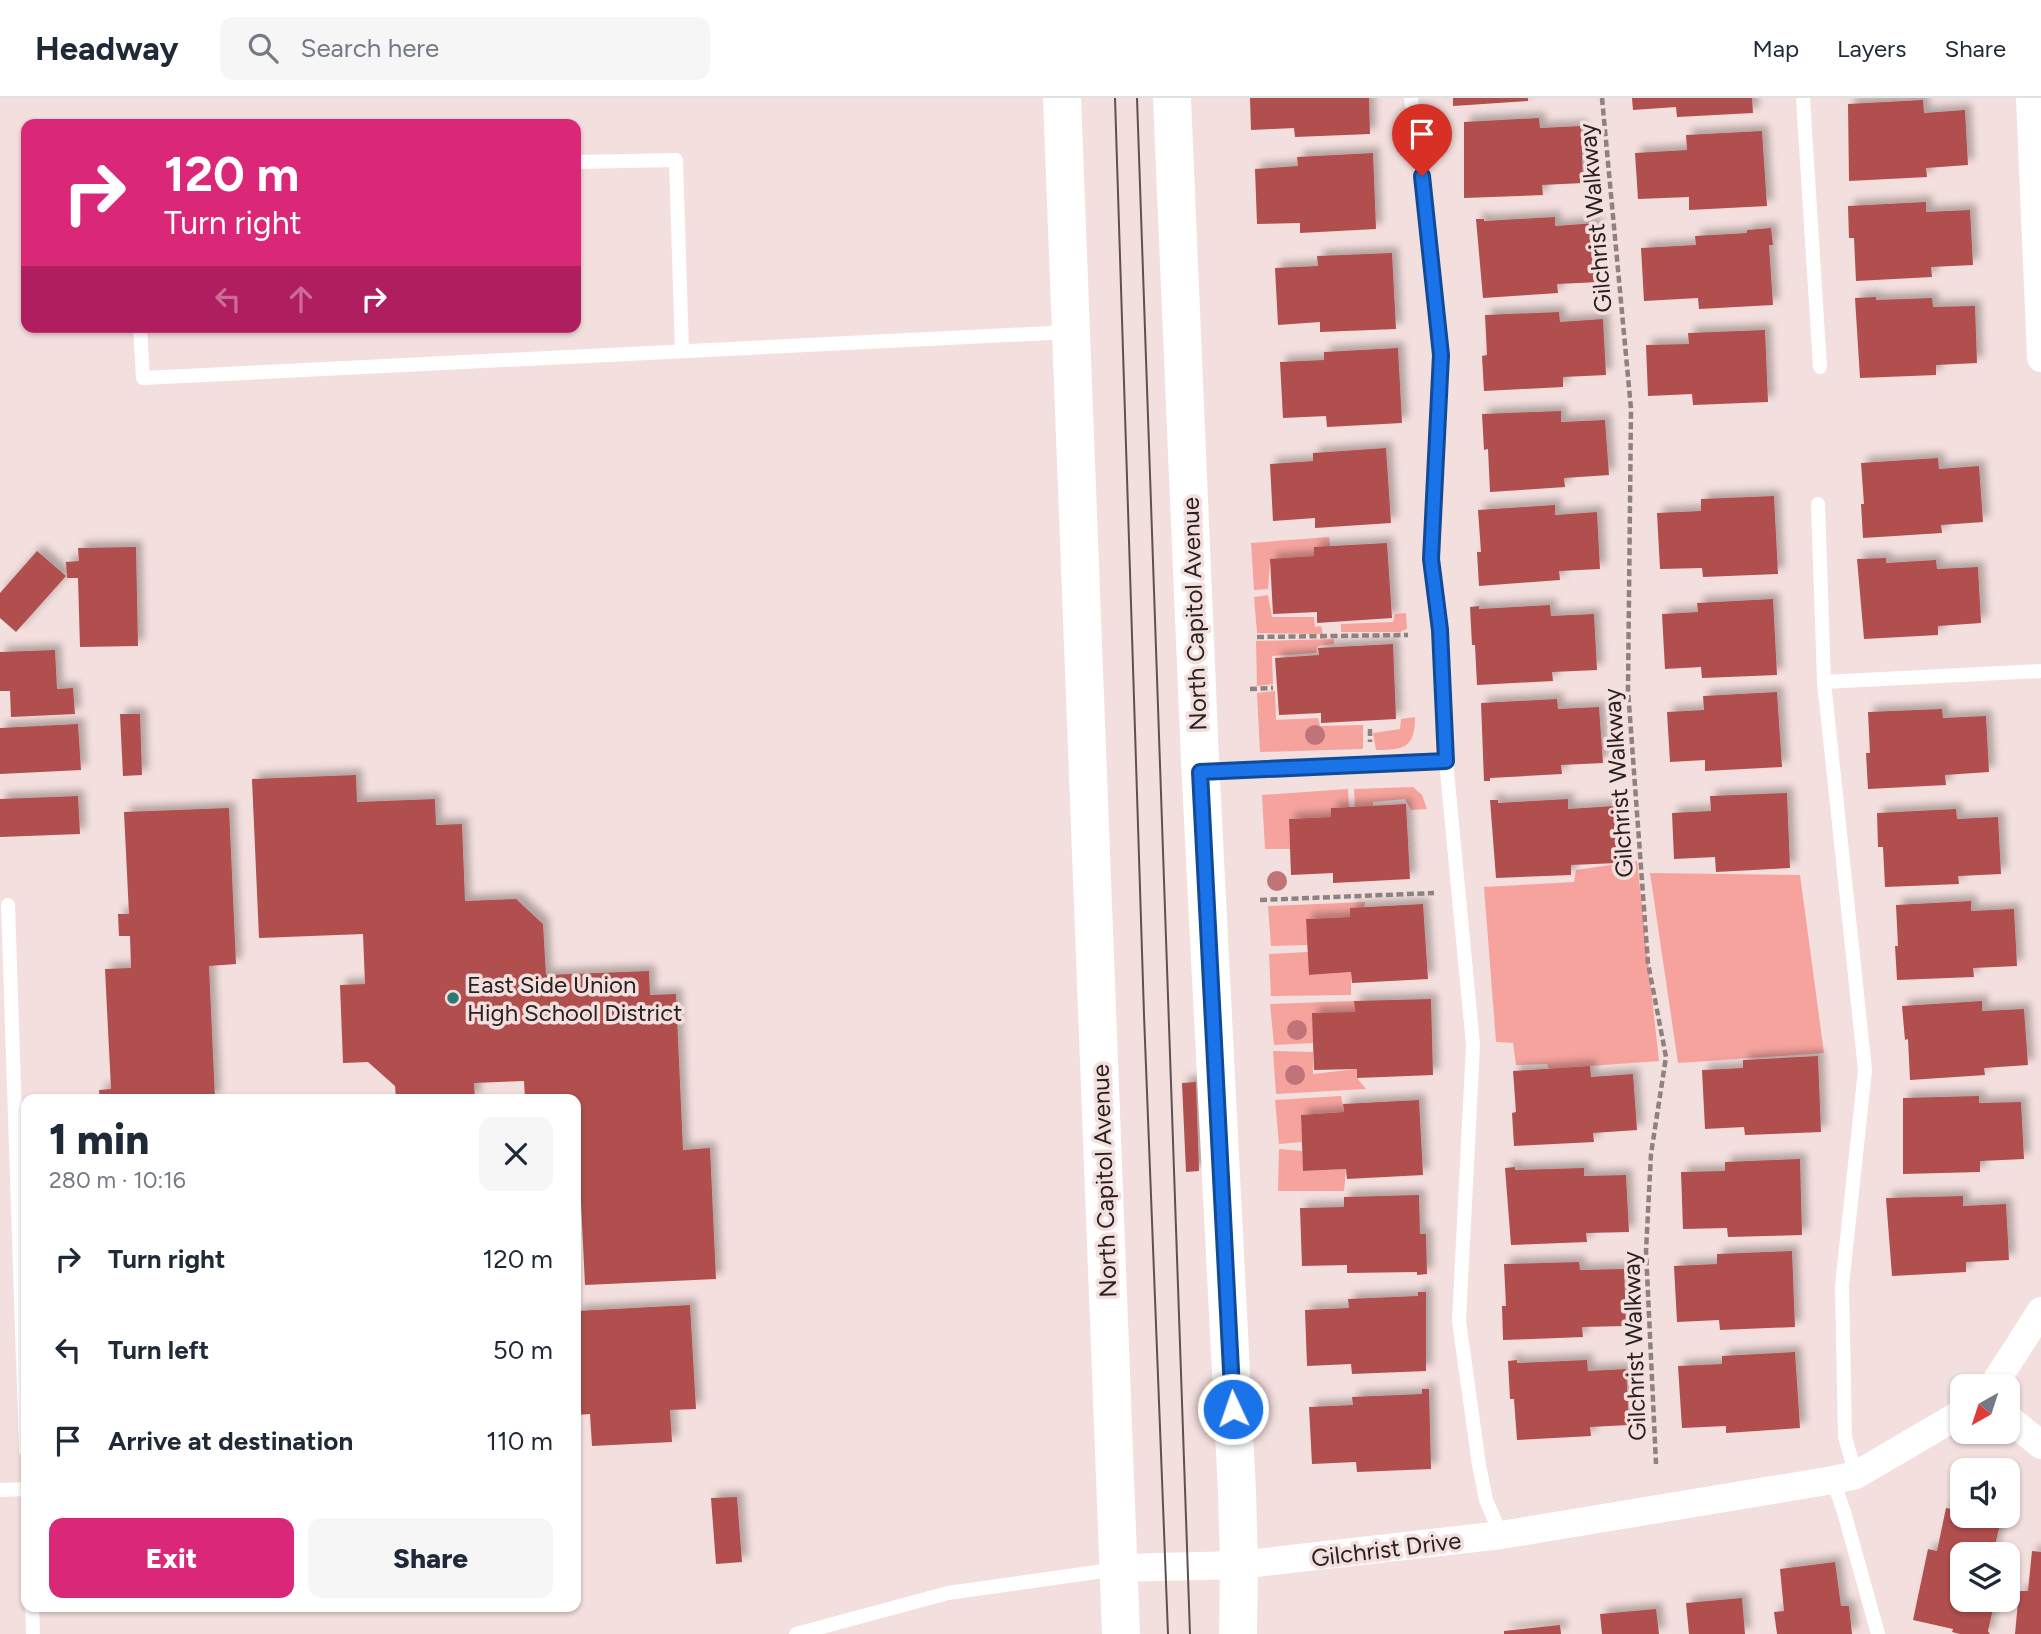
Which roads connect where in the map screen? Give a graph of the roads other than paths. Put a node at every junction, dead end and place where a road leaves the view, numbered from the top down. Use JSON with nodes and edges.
{"nodes":[{"id":1,"x":1062,"y":98,"type":"edge"},
{"id":2,"x":1172,"y":98,"type":"edge"},
{"id":3,"x":1411,"y":98,"type":"edge"},
{"id":4,"x":1803,"y":98,"type":"edge"},
{"id":5,"x":2031,"y":98,"type":"edge"},
{"id":6,"x":581,"y":162,"type":"edge"},
{"id":7,"x":1071,"y":332,"type":"junction"},
{"id":8,"x":140,"y":333,"type":"edge"},
{"id":9,"x":682,"y":352,"type":"junction"},
{"id":10,"x":2041,"y":358,"type":"edge"},
{"id":11,"x":1820,"y":367,"type":"dead end"},
{"id":12,"x":1818,"y":504,"type":"dead end"},
{"id":13,"x":2041,"y":671,"type":"edge"},
{"id":14,"x":1824,"y":682,"type":"junction"},
{"id":15,"x":1446,"y":761,"type":"junction"},
{"id":16,"x":1200,"y":772,"type":"junction"},
{"id":17,"x":8,"y":905,"type":"dead end"},
{"id":18,"x":21,"y":1299,"type":"edge"},
{"id":19,"x":2041,"y":1311,"type":"edge"},
{"id":20,"x":2001,"y":1374,"type":"edge"},
{"id":21,"x":1950,"y":1420,"type":"edge"},
{"id":22,"x":2020,"y":1428,"type":"edge"},
{"id":23,"x":2041,"y":1445,"type":"edge"},
{"id":24,"x":1844,"y":1478,"type":"junction"},
{"id":25,"x":21,"y":1489,"type":"edge"},
{"id":26,"x":0,"y":1490,"type":"edge"},
{"id":27,"x":1501,"y":1535,"type":"junction"},
{"id":28,"x":1239,"y":1565,"type":"junction"},
{"id":29,"x":1119,"y":1568,"type":"junction"},
{"id":30,"x":32,"y":1612,"type":"edge"},
{"id":31,"x":33,"y":1634,"type":"edge"},
{"id":32,"x":796,"y":1634,"type":"edge"},
{"id":33,"x":1121,"y":1634,"type":"edge"},
{"id":34,"x":1238,"y":1634,"type":"edge"},
{"id":35,"x":1878,"y":1634,"type":"edge"}],
"edges":[{"from":1,"to":7,"type":"main road","name":"North Capitol Avenue"},
{"from":2,"to":16,"type":"main road","name":"North Capitol Avenue"},
{"from":3,"to":15,"type":"lane"},
{"from":4,"to":11,"type":"lane"},
{"from":5,"to":10,"type":"street"},
{"from":6,"to":9,"type":"lane"},
{"from":7,"to":9,"type":"lane"},
{"from":7,"to":29,"type":"main road","name":"North Capitol Avenue"},
{"from":8,"to":9,"type":"lane"},
{"from":12,"to":14,"type":"lane"},
{"from":13,"to":14,"type":"lane"},
{"from":14,"to":24,"type":"lane"},
{"from":15,"to":16,"type":"lane"},
{"from":15,"to":27,"type":"lane"},
{"from":16,"to":28,"type":"main road","name":"North Capitol Avenue"},
{"from":17,"to":18,"type":"lane"},
{"from":19,"to":20,"type":"street"},
{"from":21,"to":24,"type":"street","name":"Gilchrist Drive"},
{"from":22,"to":23,"type":"street"},
{"from":24,"to":27,"type":"street","name":"Gilchrist Drive"},
{"from":24,"to":35,"type":"lane"},
{"from":25,"to":26,"type":"lane"},
{"from":27,"to":28,"type":"street","name":"Gilchrist Drive"},
{"from":28,"to":29,"type":"street","name":"Gilchrist Drive"},
{"from":28,"to":34,"type":"main road","name":"North Capitol Avenue"},
{"from":29,"to":32,"type":"lane","name":"Gilchrist Drive"},
{"from":29,"to":33,"type":"main road","name":"North Capitol Avenue"},
{"from":30,"to":31,"type":"lane"}]}
